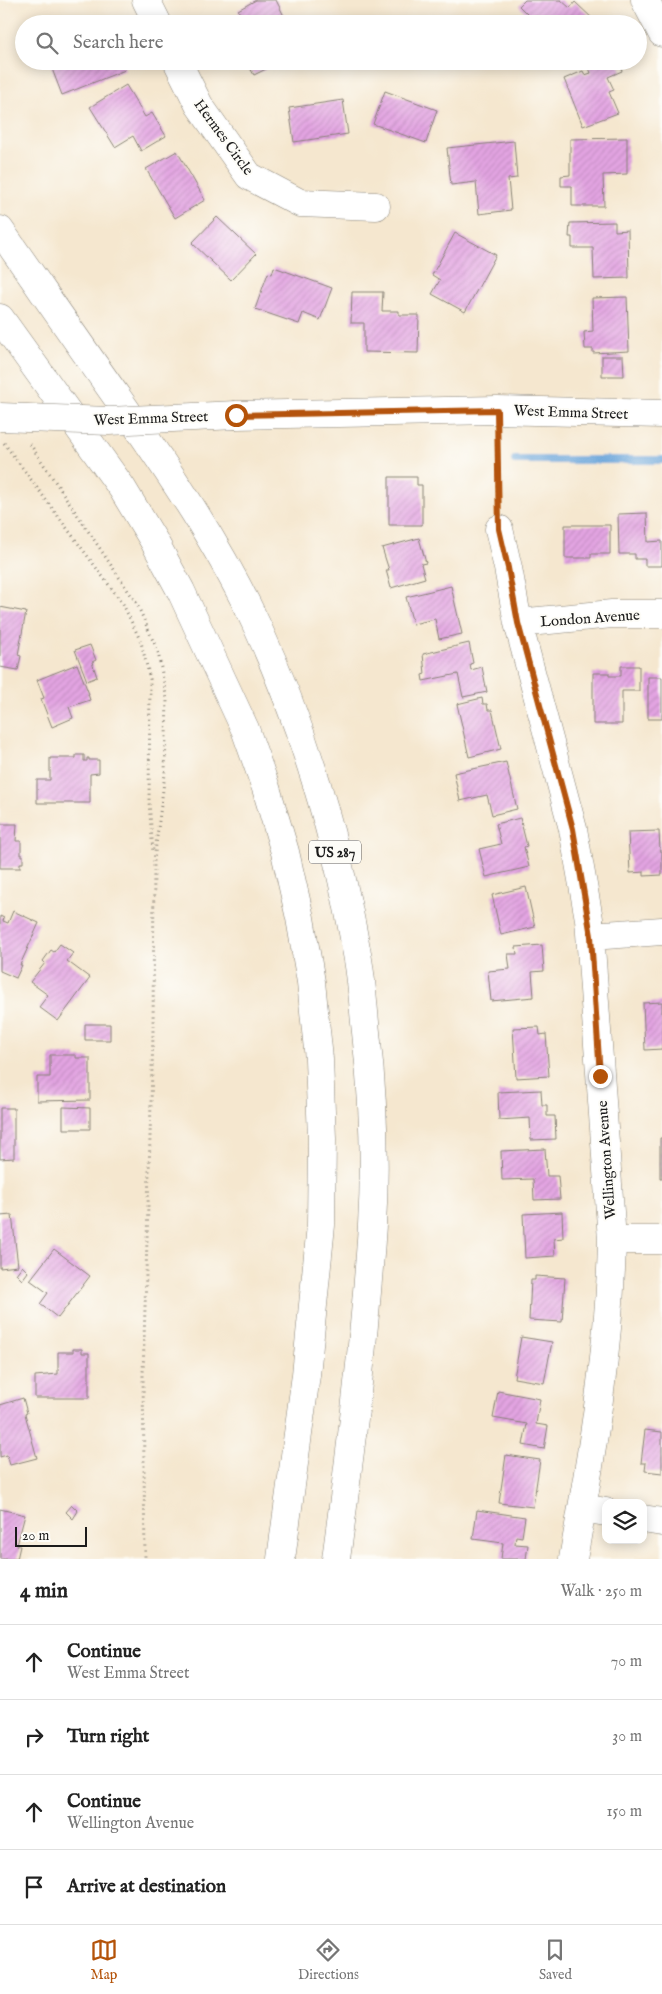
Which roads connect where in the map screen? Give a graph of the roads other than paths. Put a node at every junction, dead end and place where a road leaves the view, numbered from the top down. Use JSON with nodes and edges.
{"nodes":[{"id":1,"x":146,"y":0,"type":"edge"},
{"id":2,"x":645,"y":0,"type":"edge"},
{"id":3,"x":154,"y":15,"type":"edge"},
{"id":4,"x":662,"y":34,"type":"edge"},
{"id":5,"x":182,"y":70,"type":"edge"},
{"id":6,"x":376,"y":206,"type":"dead end"},
{"id":7,"x":0,"y":230,"type":"edge"},
{"id":8,"x":0,"y":318,"type":"edge"},
{"id":9,"x":662,"y":414,"type":"edge"},
{"id":10,"x":2,"y":430,"type":"edge"},
{"id":11,"x":499,"y":529,"type":"road end"},
{"id":12,"x":662,"y":614,"type":"edge"},
{"id":13,"x":518,"y":623,"type":"junction"},
{"id":14,"x":662,"y":931,"type":"edge"},
{"id":15,"x":591,"y":936,"type":"junction"},
{"id":16,"x":612,"y":1240,"type":"junction"},
{"id":17,"x":662,"y":1240,"type":"edge"},
{"id":18,"x":594,"y":1510,"type":"edge"},
{"id":19,"x":647,"y":1520,"type":"edge"},
{"id":20,"x":662,"y":1522,"type":"edge"},
{"id":21,"x":281,"y":1559,"type":"edge"},
{"id":22,"x":336,"y":1559,"type":"edge"},
{"id":23,"x":573,"y":1559,"type":"edge"}],
"edges":[{"from":1,"to":3,"type":"main road"},
{"from":2,"to":4,"type":"main road"},
{"from":5,"to":6,"type":"main road","name":"Hermes Circle"},
{"from":7,"to":22,"type":"main road","number":"US 287"},
{"from":8,"to":21,"type":"main road","number":"US 287"},
{"from":9,"to":10,"type":"main road","name":"West Emma Street","bridge":true},
{"from":11,"to":13,"type":"main road","name":"Wellington Avenue"},
{"from":12,"to":13,"type":"main road","name":"London Avenue"},
{"from":13,"to":15,"type":"main road","name":"Wellington Avenue"},
{"from":14,"to":15,"type":"main road"},
{"from":15,"to":16,"type":"main road","name":"Wellington Avenue"},
{"from":16,"to":17,"type":"main road"},
{"from":16,"to":18,"type":"main road","name":"Wellington Avenue"},
{"from":18,"to":23,"type":"main road","name":"Wellington Avenue"},
{"from":19,"to":20,"type":"main road"}]}
